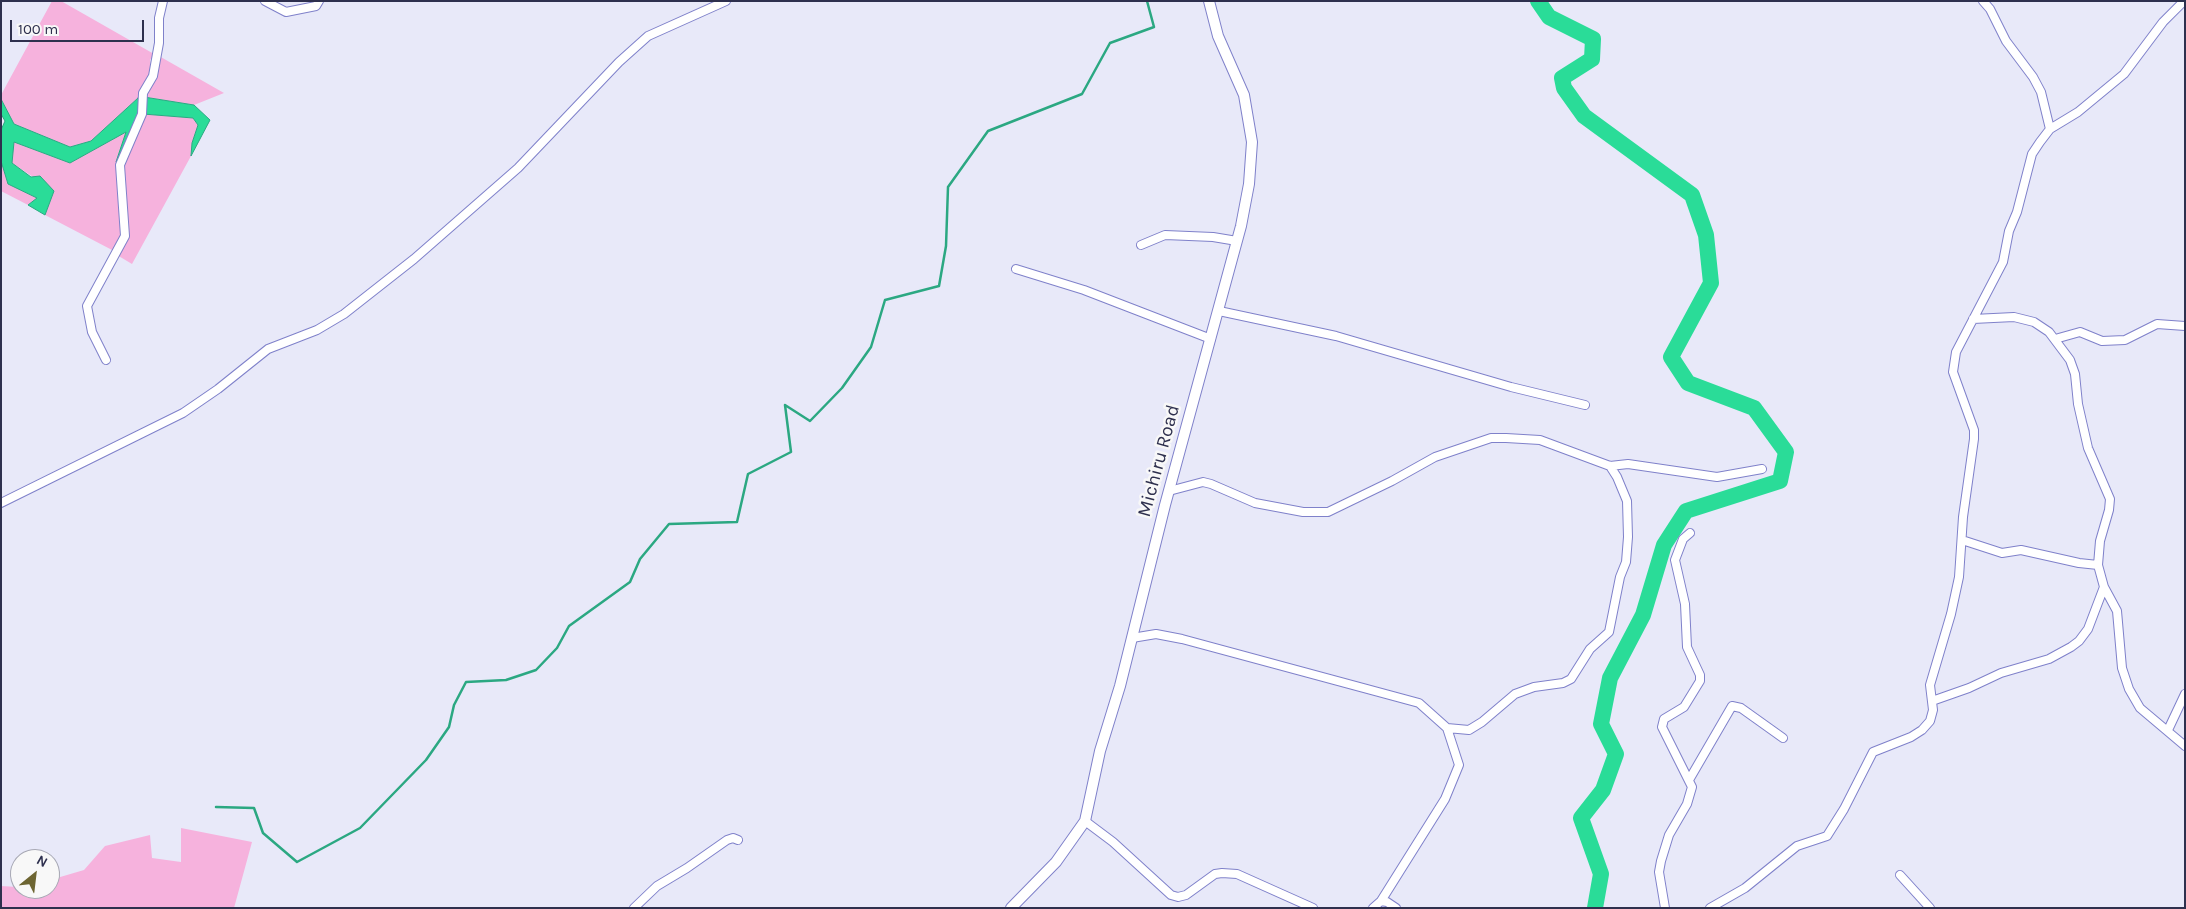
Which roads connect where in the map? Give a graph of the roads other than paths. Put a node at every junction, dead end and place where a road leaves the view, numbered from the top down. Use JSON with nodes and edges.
{"nodes":[{"id":1,"x":163,"y":1,"type":"edge"},
{"id":2,"x":265,"y":1,"type":"edge"},
{"id":3,"x":319,"y":1,"type":"edge"},
{"id":4,"x":726,"y":1,"type":"edge"},
{"id":5,"x":1210,"y":1,"type":"edge"},
{"id":6,"x":1983,"y":1,"type":"edge"},
{"id":7,"x":2184,"y":1,"type":"edge"},
{"id":8,"x":2050,"y":129,"type":"junction"},
{"id":9,"x":1236,"y":241,"type":"junction"},
{"id":10,"x":1141,"y":245,"type":"dead end"},
{"id":11,"x":1016,"y":269,"type":"dead end"},
{"id":12,"x":1219,"y":311,"type":"junction"},
{"id":13,"x":1973,"y":319,"type":"junction"},
{"id":14,"x":2185,"y":326,"type":"edge"},
{"id":15,"x":2055,"y":338,"type":"junction"},
{"id":16,"x":1211,"y":340,"type":"junction"},
{"id":17,"x":106,"y":360,"type":"dead end"},
{"id":18,"x":1585,"y":405,"type":"dead end"},
{"id":19,"x":1610,"y":466,"type":"junction"},
{"id":20,"x":1762,"y":469,"type":"dead end"},
{"id":21,"x":1169,"y":492,"type":"junction"},
{"id":22,"x":1,"y":503,"type":"edge"},
{"id":23,"x":1690,"y":533,"type":"dead end"},
{"id":24,"x":1962,"y":540,"type":"junction"},
{"id":25,"x":2098,"y":565,"type":"junction"},
{"id":26,"x":2104,"y":587,"type":"junction"},
{"id":27,"x":1132,"y":638,"type":"junction"},
{"id":28,"x":2185,"y":694,"type":"edge"},
{"id":29,"x":1932,"y":701,"type":"junction"},
{"id":30,"x":1446,"y":728,"type":"junction"},
{"id":31,"x":2168,"y":730,"type":"junction"},
{"id":32,"x":1783,"y":738,"type":"dead end"},
{"id":33,"x":2185,"y":746,"type":"edge"},
{"id":34,"x":1689,"y":780,"type":"junction"},
{"id":35,"x":1085,"y":821,"type":"junction"},
{"id":36,"x":738,"y":840,"type":"dead end"},
{"id":37,"x":1900,"y":875,"type":"dead end"},
{"id":38,"x":1381,"y":901,"type":"junction"},
{"id":39,"x":634,"y":908,"type":"edge"},
{"id":40,"x":1011,"y":908,"type":"edge"},
{"id":41,"x":1313,"y":908,"type":"edge"},
{"id":42,"x":1373,"y":908,"type":"edge"},
{"id":43,"x":1396,"y":908,"type":"edge"},
{"id":44,"x":1665,"y":908,"type":"edge"},
{"id":45,"x":1710,"y":908,"type":"edge"},
{"id":46,"x":1930,"y":908,"type":"edge"}],
"edges":[{"from":1,"to":17,"type":"street"},
{"from":2,"to":3,"type":"street"},
{"from":4,"to":22,"type":"street"},
{"from":5,"to":9,"type":"street","name":"Michiru Road"},
{"from":6,"to":8,"type":"street"},
{"from":7,"to":8,"type":"street"},
{"from":8,"to":13,"type":"street"},
{"from":9,"to":10,"type":"street"},
{"from":9,"to":12,"type":"street","name":"Michiru Road"},
{"from":11,"to":16,"type":"street"},
{"from":12,"to":16,"type":"street","name":"Michiru Road"},
{"from":12,"to":18,"type":"street"},
{"from":13,"to":15,"type":"street"},
{"from":13,"to":24,"type":"street"},
{"from":14,"to":15,"type":"street"},
{"from":15,"to":25,"type":"street"},
{"from":16,"to":21,"type":"street","name":"Michiru Road"},
{"from":19,"to":20,"type":"street"},
{"from":19,"to":21,"type":"street"},
{"from":19,"to":30,"type":"street"},
{"from":21,"to":27,"type":"street","name":"Michiru Road"},
{"from":23,"to":34,"type":"street"},
{"from":24,"to":25,"type":"street"},
{"from":24,"to":29,"type":"street"},
{"from":25,"to":26,"type":"street"},
{"from":26,"to":29,"type":"street"},
{"from":26,"to":31,"type":"street"},
{"from":27,"to":30,"type":"street"},
{"from":27,"to":35,"type":"street","name":"Michiru Road"},
{"from":28,"to":31,"type":"street"},
{"from":29,"to":45,"type":"street"},
{"from":30,"to":38,"type":"street"},
{"from":31,"to":33,"type":"street"},
{"from":32,"to":34,"type":"street"},
{"from":34,"to":44,"type":"street"},
{"from":35,"to":40,"type":"street","name":"Michiru Road"},
{"from":35,"to":41,"type":"street"},
{"from":36,"to":39,"type":"street"},
{"from":37,"to":46,"type":"street"},
{"from":38,"to":42,"type":"street"},
{"from":38,"to":43,"type":"street"}]}
